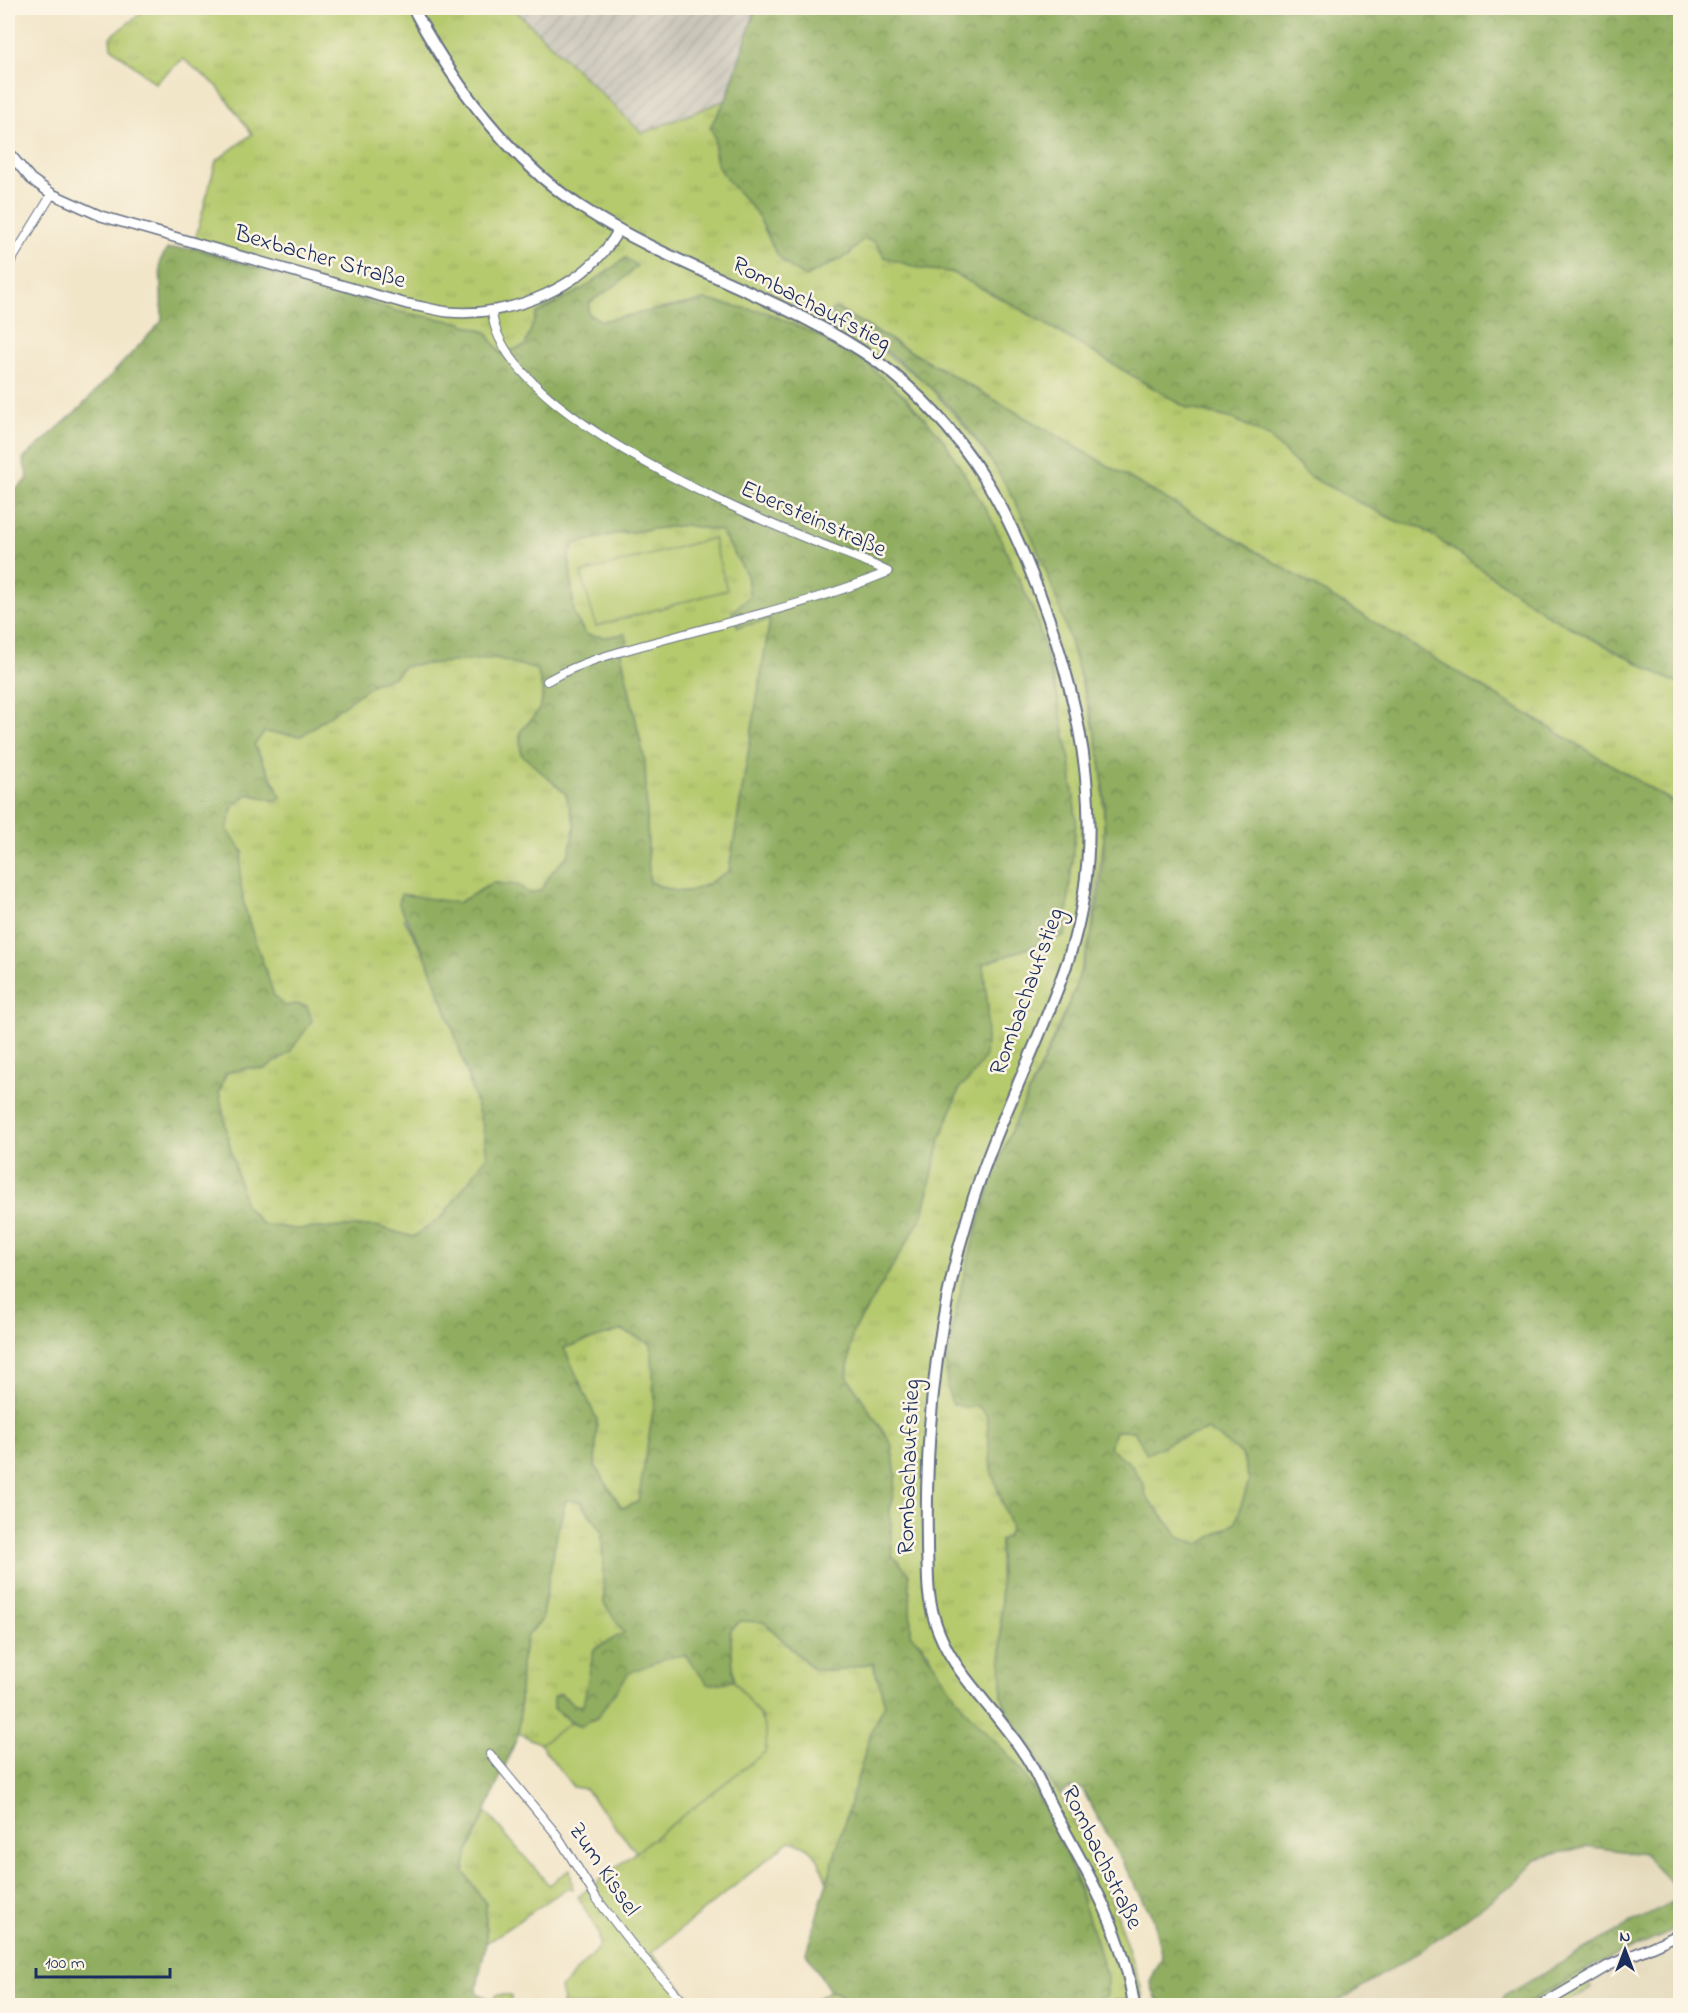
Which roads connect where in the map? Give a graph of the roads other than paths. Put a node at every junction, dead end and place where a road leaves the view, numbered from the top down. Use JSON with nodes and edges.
{"nodes":[{"id":1,"x":413,"y":8,"type":"edge"},
{"id":2,"x":8,"y":152,"type":"edge"},
{"id":3,"x":52,"y":194,"type":"junction"},
{"id":4,"x":619,"y":229,"type":"junction"},
{"id":5,"x":8,"y":266,"type":"edge"},
{"id":6,"x":492,"y":310,"type":"junction"},
{"id":7,"x":548,"y":680,"type":"dead end"},
{"id":8,"x":490,"y":1754,"type":"dead end"},
{"id":9,"x":1032,"y":1767,"type":"joint"},
{"id":10,"x":1680,"y":1934,"type":"edge"},
{"id":11,"x":1134,"y":2004,"type":"edge"},
{"id":12,"x":687,"y":2006,"type":"edge"},
{"id":13,"x":1113,"y":2006,"type":"edge"},
{"id":14,"x":1540,"y":2006,"type":"edge"}],
"edges":[{"from":1,"to":4,"type":"main road","name":"Rombachaufstieg"},
{"from":2,"to":3,"type":"street","name":"Bexbacher Straße"},
{"from":3,"to":5,"type":"street"},
{"from":3,"to":6,"type":"street","name":"Bexbacher Straße"},
{"from":4,"to":6,"type":"street","name":"Bexbacher Straße"},
{"from":4,"to":9,"type":"main road","name":"Rombachaufstieg"},
{"from":6,"to":7,"type":"street","name":"Ebersteinstraße"},
{"from":8,"to":12,"type":"street","name":"Zum Kissel"},
{"from":9,"to":11,"type":"main road","name":"Rombachstraße"},
{"from":10,"to":14,"type":"street"},
{"from":11,"to":13,"type":"street"}]}
